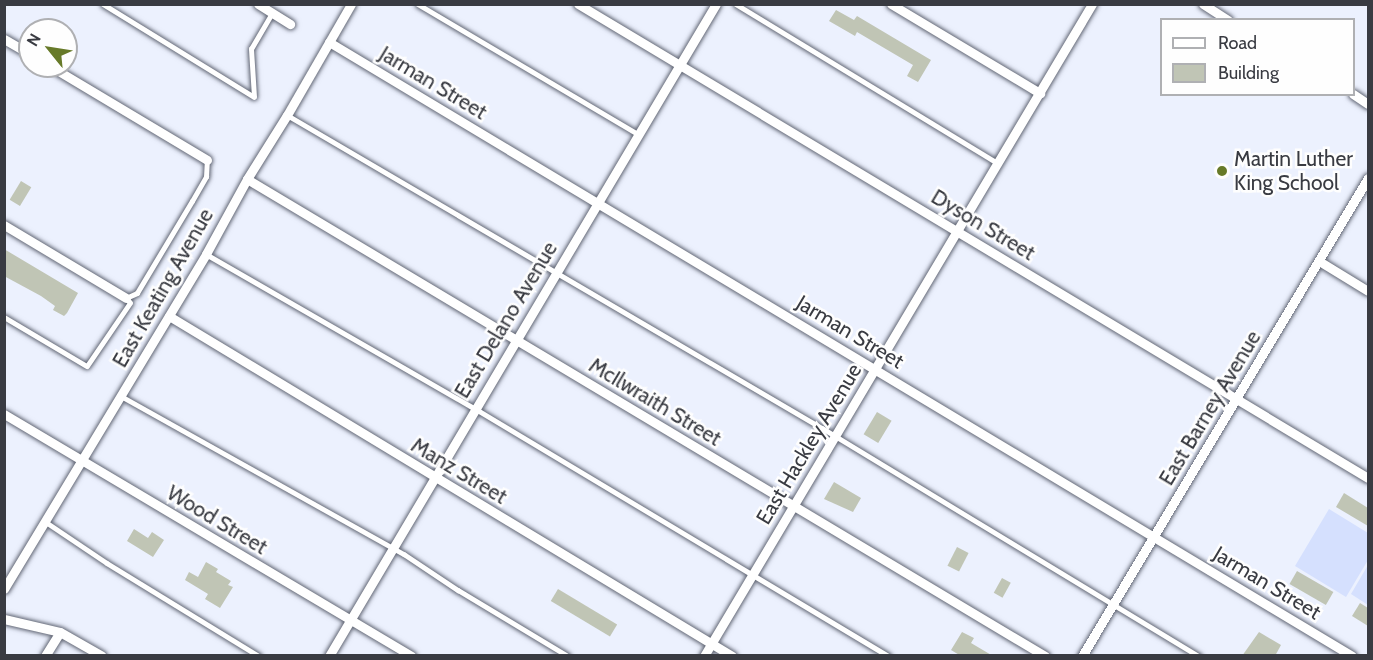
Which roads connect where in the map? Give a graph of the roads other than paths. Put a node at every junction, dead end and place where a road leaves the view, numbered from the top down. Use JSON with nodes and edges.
{"nodes":[{"id":1,"x":103,"y":4,"type":"edge"},
{"id":2,"x":258,"y":4,"type":"edge"},
{"id":3,"x":351,"y":4,"type":"edge"},
{"id":4,"x":418,"y":4,"type":"edge"},
{"id":5,"x":578,"y":4,"type":"edge"},
{"id":6,"x":716,"y":4,"type":"edge"},
{"id":7,"x":736,"y":4,"type":"edge"},
{"id":8,"x":891,"y":4,"type":"edge"},
{"id":9,"x":1092,"y":4,"type":"edge"},
{"id":10,"x":1203,"y":4,"type":"edge"},
{"id":11,"x":272,"y":13,"type":"junction"},
{"id":12,"x":1225,"y":18,"type":"edge"},
{"id":13,"x":290,"y":24,"type":"dead end"},
{"id":14,"x":4,"y":39,"type":"edge"},
{"id":15,"x":329,"y":42,"type":"junction"},
{"id":16,"x":18,"y":47,"type":"edge"},
{"id":17,"x":679,"y":65,"type":"junction"},
{"id":18,"x":70,"y":78,"type":"edge"},
{"id":19,"x":1040,"y":93,"type":"junction"},
{"id":20,"x":1355,"y":95,"type":"edge"},
{"id":21,"x":1368,"y":104,"type":"edge"},
{"id":22,"x":287,"y":115,"type":"junction"},
{"id":23,"x":638,"y":134,"type":"junction"},
{"id":24,"x":207,"y":160,"type":"joint"},
{"id":25,"x":998,"y":163,"type":"junction"},
{"id":26,"x":1368,"y":178,"type":"edge"},
{"id":27,"x":247,"y":179,"type":"junction"},
{"id":28,"x":597,"y":202,"type":"junction"},
{"id":29,"x":4,"y":225,"type":"edge"},
{"id":30,"x":957,"y":230,"type":"junction"},
{"id":31,"x":206,"y":254,"type":"junction"},
{"id":32,"x":1319,"y":261,"type":"junction"},
{"id":33,"x":556,"y":272,"type":"junction"},
{"id":34,"x":1368,"y":291,"type":"edge"},
{"id":35,"x":126,"y":298,"type":"junction"},
{"id":36,"x":169,"y":316,"type":"junction"},
{"id":37,"x":4,"y":317,"type":"edge"},
{"id":38,"x":515,"y":340,"type":"junction"},
{"id":39,"x":875,"y":368,"type":"junction"},
{"id":40,"x":121,"y":396,"type":"junction"},
{"id":41,"x":1237,"y":399,"type":"junction"},
{"id":42,"x":474,"y":408,"type":"junction"},
{"id":43,"x":4,"y":414,"type":"edge"},
{"id":44,"x":834,"y":437,"type":"junction"},
{"id":45,"x":81,"y":461,"type":"junction"},
{"id":46,"x":434,"y":477,"type":"junction"},
{"id":47,"x":1368,"y":478,"type":"edge"},
{"id":48,"x":793,"y":506,"type":"junction"},
{"id":49,"x":46,"y":522,"type":"junction"},
{"id":50,"x":1154,"y":536,"type":"junction"},
{"id":51,"x":392,"y":547,"type":"junction"},
{"id":52,"x":752,"y":574,"type":"junction"},
{"id":53,"x":4,"y":589,"type":"edge"},
{"id":54,"x":1113,"y":604,"type":"junction"},
{"id":55,"x":4,"y":619,"type":"edge"},
{"id":56,"x":350,"y":619,"type":"junction"},
{"id":57,"x":60,"y":632,"type":"junction"},
{"id":58,"x":711,"y":643,"type":"junction"},
{"id":59,"x":45,"y":656,"type":"edge"},
{"id":60,"x":102,"y":656,"type":"edge"},
{"id":61,"x":259,"y":656,"type":"edge"},
{"id":62,"x":329,"y":656,"type":"edge"},
{"id":63,"x":411,"y":656,"type":"edge"},
{"id":64,"x":568,"y":656,"type":"edge"},
{"id":65,"x":704,"y":656,"type":"edge"},
{"id":66,"x":732,"y":656,"type":"edge"},
{"id":67,"x":888,"y":656,"type":"edge"},
{"id":68,"x":1045,"y":656,"type":"edge"},
{"id":69,"x":1082,"y":656,"type":"edge"},
{"id":70,"x":1198,"y":656,"type":"edge"},
{"id":71,"x":1352,"y":656,"type":"edge"}],
"edges":[{"from":1,"to":11,"type":"lane"},
{"from":2,"to":11,"type":"street"},
{"from":3,"to":15,"type":"street","name":"East Keating Avenue"},
{"from":4,"to":23,"type":"lane"},
{"from":5,"to":17,"type":"street","name":"Dyson Street"},
{"from":6,"to":17,"type":"street","name":"East Delano Avenue"},
{"from":7,"to":25,"type":"lane"},
{"from":8,"to":19,"type":"street"},
{"from":9,"to":19,"type":"street","name":"East Hackley Avenue"},
{"from":10,"to":12,"type":"street"},
{"from":11,"to":13,"type":"street"},
{"from":14,"to":16,"type":"street"},
{"from":15,"to":22,"type":"street","name":"East Keating Avenue"},
{"from":15,"to":28,"type":"street","name":"Jarman Street"},
{"from":17,"to":23,"type":"street","name":"East Delano Avenue"},
{"from":17,"to":30,"type":"street","name":"Dyson Street"},
{"from":18,"to":24,"type":"street"},
{"from":19,"to":25,"type":"street","name":"East Hackley Avenue"},
{"from":20,"to":21,"type":"street"},
{"from":22,"to":27,"type":"street","name":"East Keating Avenue"},
{"from":22,"to":33,"type":"lane"},
{"from":23,"to":28,"type":"street","name":"East Delano Avenue"},
{"from":24,"to":35,"type":"lane"},
{"from":25,"to":30,"type":"street","name":"East Hackley Avenue"},
{"from":26,"to":32,"type":"street","name":"East Barney Avenue"},
{"from":27,"to":31,"type":"street","name":"East Keating Avenue"},
{"from":27,"to":38,"type":"street","name":"McIlwraith Street"},
{"from":28,"to":33,"type":"street","name":"East Delano Avenue"},
{"from":28,"to":39,"type":"street","name":"Jarman Street"},
{"from":29,"to":35,"type":"street"},
{"from":30,"to":39,"type":"street","name":"East Hackley Avenue"},
{"from":30,"to":41,"type":"street","name":"Dyson Street"},
{"from":31,"to":36,"type":"street","name":"East Keating Avenue"},
{"from":31,"to":42,"type":"lane"},
{"from":32,"to":34,"type":"street"},
{"from":32,"to":41,"type":"street","name":"East Barney Avenue"},
{"from":33,"to":38,"type":"street","name":"East Delano Avenue"},
{"from":33,"to":44,"type":"lane"},
{"from":35,"to":37,"type":"lane"},
{"from":36,"to":40,"type":"street","name":"East Keating Avenue"},
{"from":36,"to":46,"type":"street","name":"Manz Street"},
{"from":38,"to":42,"type":"street","name":"East Delano Avenue"},
{"from":38,"to":48,"type":"street","name":"McIlwraith Street"},
{"from":39,"to":44,"type":"street","name":"East Hackley Avenue"},
{"from":39,"to":50,"type":"street","name":"Jarman Street"},
{"from":40,"to":45,"type":"street","name":"East Keating Avenue"},
{"from":40,"to":51,"type":"lane"},
{"from":41,"to":47,"type":"street","name":"Dyson Street"},
{"from":41,"to":50,"type":"street","name":"East Barney Avenue"},
{"from":42,"to":46,"type":"street","name":"East Delano Avenue"},
{"from":42,"to":52,"type":"lane"},
{"from":43,"to":45,"type":"street","name":"Wood Street"},
{"from":44,"to":48,"type":"street","name":"East Hackley Avenue"},
{"from":44,"to":54,"type":"lane"},
{"from":45,"to":49,"type":"street","name":"East Keating Avenue"},
{"from":45,"to":56,"type":"street","name":"Wood Street"},
{"from":46,"to":51,"type":"street","name":"East Delano Avenue"},
{"from":46,"to":58,"type":"street","name":"Manz Street"},
{"from":48,"to":52,"type":"street","name":"East Hackley Avenue"},
{"from":48,"to":68,"type":"street","name":"McIlwraith Street"},
{"from":49,"to":53,"type":"street","name":"East Keating Avenue"},
{"from":49,"to":61,"type":"lane"},
{"from":50,"to":54,"type":"street","name":"East Barney Avenue"},
{"from":50,"to":71,"type":"street","name":"Jarman Street"},
{"from":51,"to":56,"type":"street","name":"East Delano Avenue"},
{"from":51,"to":64,"type":"lane"},
{"from":52,"to":58,"type":"street","name":"East Hackley Avenue"},
{"from":52,"to":67,"type":"lane"},
{"from":54,"to":69,"type":"street","name":"East Barney Avenue"},
{"from":54,"to":70,"type":"lane"},
{"from":55,"to":57,"type":"street"},
{"from":56,"to":62,"type":"street","name":"East Delano Avenue"},
{"from":56,"to":63,"type":"street","name":"Wood Street"},
{"from":57,"to":59,"type":"street"},
{"from":57,"to":60,"type":"street"},
{"from":58,"to":65,"type":"street","name":"East Hackley Avenue"},
{"from":58,"to":66,"type":"street","name":"Manz Street"}]}
